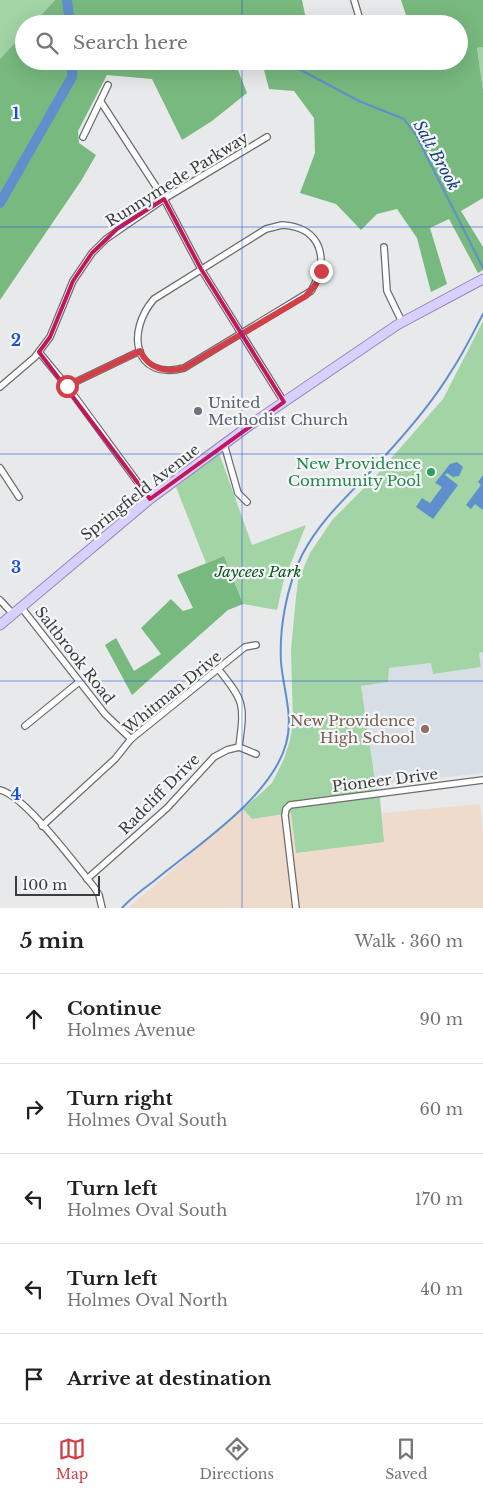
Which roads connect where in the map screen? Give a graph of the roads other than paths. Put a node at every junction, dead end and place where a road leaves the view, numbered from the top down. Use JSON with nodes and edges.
{"nodes":[{"id":1,"x":354,"y":0,"type":"edge"},
{"id":2,"x":358,"y":15,"type":"edge"},
{"id":3,"x":108,"y":84,"type":"dead end"},
{"id":4,"x":101,"y":102,"type":"junction"},
{"id":5,"x":82,"y":137,"type":"dead end"},
{"id":6,"x":267,"y":137,"type":"dead end"},
{"id":7,"x":164,"y":199,"type":"junction"},
{"id":8,"x":384,"y":247,"type":"dead end"},
{"id":9,"x":201,"y":269,"type":"junction"},
{"id":10,"x":482,"y":279,"type":"edge"},
{"id":11,"x":402,"y":322,"type":"junction"},
{"id":12,"x":243,"y":334,"type":"junction"},
{"id":13,"x":140,"y":351,"type":"junction"},
{"id":14,"x":39,"y":352,"type":"junction"},
{"id":15,"x":67,"y":386,"type":"junction"},
{"id":16,"x":0,"y":387,"type":"edge"},
{"id":17,"x":284,"y":402,"type":"junction"},
{"id":18,"x":224,"y":444,"type":"junction"},
{"id":19,"x":0,"y":468,"type":"edge"},
{"id":20,"x":19,"y":497,"type":"dead end"},
{"id":21,"x":150,"y":499,"type":"junction"},
{"id":22,"x":247,"y":502,"type":"dead end"},
{"id":23,"x":0,"y":600,"type":"edge"},
{"id":24,"x":21,"y":607,"type":"junction"},
{"id":25,"x":13,"y":614,"type":"junction"},
{"id":26,"x":0,"y":625,"type":"edge"},
{"id":27,"x":256,"y":646,"type":"dead end"},
{"id":28,"x":219,"y":670,"type":"junction"},
{"id":29,"x":79,"y":682,"type":"junction"},
{"id":30,"x":26,"y":726,"type":"dead end"},
{"id":31,"x":131,"y":739,"type":"junction"},
{"id":32,"x":239,"y":747,"type":"junction"},
{"id":33,"x":256,"y":754,"type":"dead end"},
{"id":34,"x":483,"y":780,"type":"edge"},
{"id":35,"x":0,"y":790,"type":"edge"},
{"id":36,"x":42,"y":826,"type":"junction"},
{"id":37,"x":88,"y":879,"type":"junction"},
{"id":38,"x":102,"y":908,"type":"edge"},
{"id":39,"x":296,"y":908,"type":"edge"}],
"edges":[{"from":1,"to":2,"type":"street"},
{"from":3,"to":4,"type":"street"},
{"from":4,"to":5,"type":"street"},
{"from":4,"to":7,"type":"street"},
{"from":6,"to":7,"type":"street","name":"Runnymede Parkway"},
{"from":7,"to":9,"type":"street"},
{"from":7,"to":14,"type":"street","name":"Runnymede Parkway"},
{"from":8,"to":11,"type":"street"},
{"from":9,"to":12,"type":"street"},
{"from":9,"to":12,"type":"street"},
{"from":9,"to":13,"type":"street"},
{"from":10,"to":11,"type":"main road","name":"Springfield Avenue"},
{"from":11,"to":17,"type":"main road","name":"Springfield Avenue"},
{"from":12,"to":13,"type":"street"},
{"from":12,"to":17,"type":"street"},
{"from":13,"to":15,"type":"street"},
{"from":14,"to":15,"type":"street"},
{"from":14,"to":16,"type":"street","name":"Runnymede Parkway"},
{"from":15,"to":21,"type":"street"},
{"from":17,"to":18,"type":"main road","name":"Springfield Avenue"},
{"from":18,"to":21,"type":"main road","name":"Springfield Avenue"},
{"from":18,"to":22,"type":"street"},
{"from":19,"to":20,"type":"street"},
{"from":21,"to":24,"type":"main road","name":"Springfield Avenue"},
{"from":23,"to":25,"type":"street"},
{"from":24,"to":25,"type":"main road","name":"Springfield Avenue"},
{"from":24,"to":29,"type":"street","name":"Saltbrook Road"},
{"from":25,"to":26,"type":"main road","name":"Springfield Avenue"},
{"from":27,"to":28,"type":"street","name":"Whitman Drive"},
{"from":28,"to":31,"type":"street","name":"Whitman Drive"},
{"from":28,"to":32,"type":"street"},
{"from":29,"to":30,"type":"street"},
{"from":29,"to":31,"type":"street","name":"Saltbrook Road"},
{"from":31,"to":36,"type":"street","name":"Whitman Drive"},
{"from":32,"to":33,"type":"street"},
{"from":32,"to":37,"type":"street","name":"Radcliff Drive"},
{"from":34,"to":39,"type":"street","name":"Pioneer Drive"},
{"from":35,"to":36,"type":"street"},
{"from":36,"to":37,"type":"street"},
{"from":37,"to":38,"type":"street"}]}
